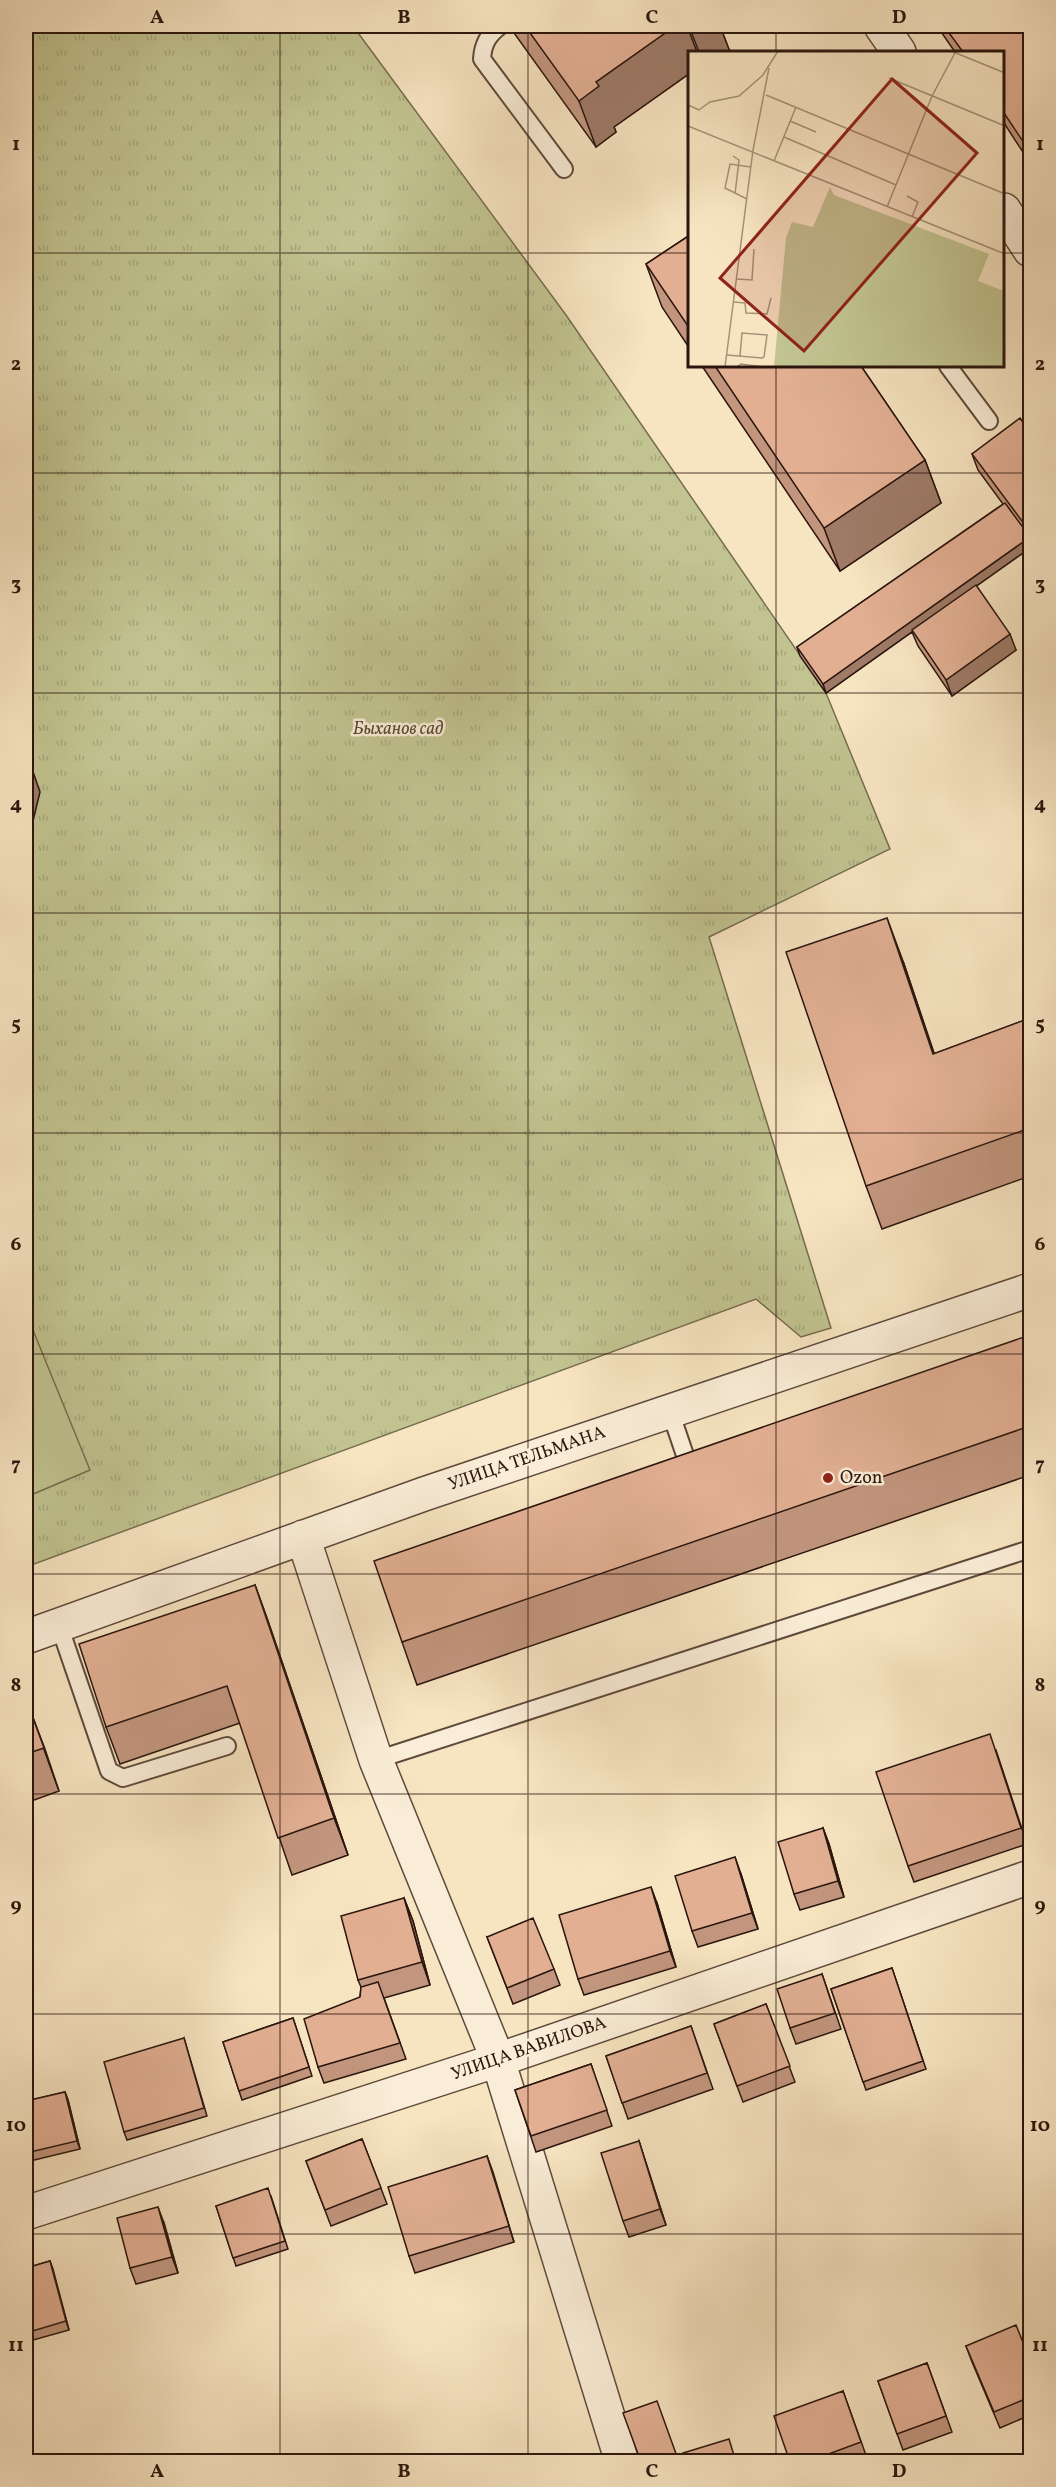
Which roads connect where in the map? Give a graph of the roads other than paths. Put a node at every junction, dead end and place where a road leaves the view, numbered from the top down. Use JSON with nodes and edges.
{"nodes":[{"id":1,"x":500,"y":26,"type":"edge"},
{"id":2,"x":881,"y":26,"type":"edge"},
{"id":3,"x":898,"y":51,"type":"edge"},
{"id":4,"x":564,"y":170,"type":"dead end"},
{"id":5,"x":1005,"y":212,"type":"edge"},
{"id":6,"x":1030,"y":250,"type":"edge"},
{"id":7,"x":949,"y":368,"type":"edge"},
{"id":8,"x":988,"y":422,"type":"dead end"},
{"id":9,"x":1030,"y":1290,"type":"edge"},
{"id":10,"x":670,"y":1411,"type":"junction"},
{"id":11,"x":689,"y":1467,"type":"edge"},
{"id":12,"x":303,"y":1537,"type":"junction"},
{"id":13,"x":1030,"y":1549,"type":"edge"},
{"id":14,"x":59,"y":1625,"type":"junction"},
{"id":15,"x":26,"y":1637,"type":"edge"},
{"id":16,"x":227,"y":1746,"type":"dead end"},
{"id":17,"x":376,"y":1760,"type":"junction"},
{"id":18,"x":1030,"y":1877,"type":"edge"},
{"id":19,"x":498,"y":2060,"type":"junction"},
{"id":20,"x":26,"y":2213,"type":"edge"},
{"id":21,"x":622,"y":2462,"type":"edge"}],
"edges":[{"from":1,"to":4,"type":"lane"},
{"from":2,"to":3,"type":"street"},
{"from":5,"to":6,"type":"street"},
{"from":7,"to":8,"type":"lane"},
{"from":9,"to":10,"type":"street","name":"УЛИЦА ТЕЛЬМАНА"},
{"from":10,"to":11,"type":"lane"},
{"from":10,"to":12,"type":"street","name":"УЛИЦА ТЕЛЬМАНА"},
{"from":12,"to":14,"type":"street","name":"УЛИЦА ТЕЛЬМАНА"},
{"from":12,"to":17,"type":"street"},
{"from":13,"to":17,"type":"lane"},
{"from":14,"to":15,"type":"street","name":"УЛИЦА ТЕЛЬМАНА"},
{"from":14,"to":16,"type":"lane"},
{"from":17,"to":19,"type":"street"},
{"from":18,"to":19,"type":"street","name":"УЛИЦА ВАВИЛОВА"},
{"from":19,"to":20,"type":"street","name":"УЛИЦА ВАВИЛОВА"},
{"from":19,"to":21,"type":"street"}]}
